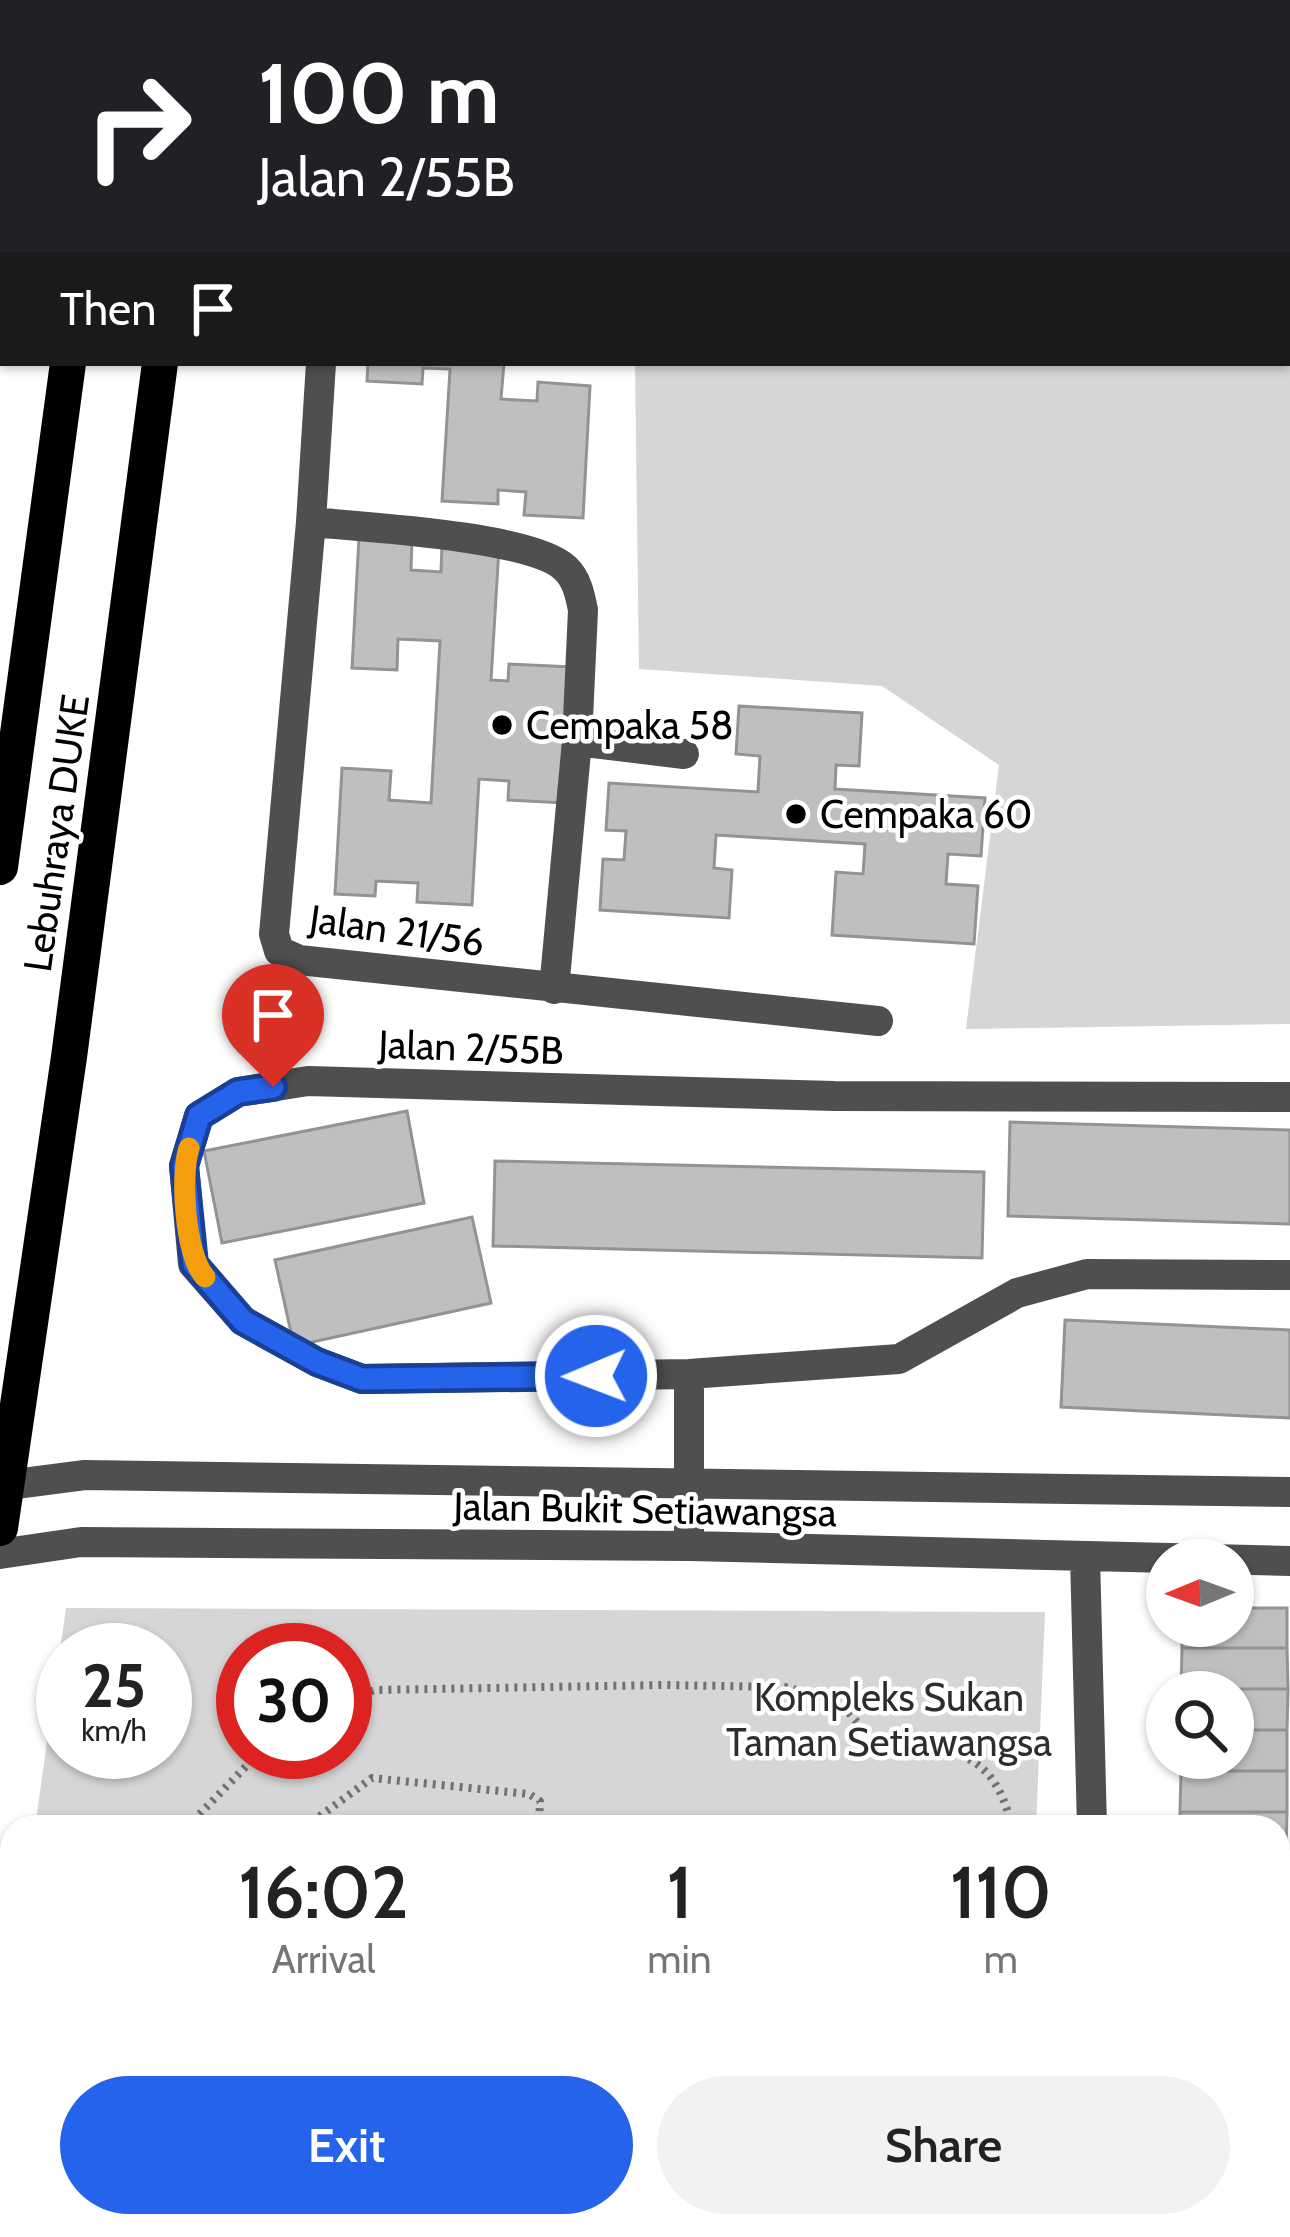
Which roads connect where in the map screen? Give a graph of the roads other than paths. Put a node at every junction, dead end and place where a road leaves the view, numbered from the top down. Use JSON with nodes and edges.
{"nodes":[{"id":1,"x":68,"y":366,"type":"edge"},
{"id":2,"x":160,"y":366,"type":"edge"},
{"id":3,"x":321,"y":366,"type":"edge"},
{"id":4,"x":311,"y":522,"type":"junction"},
{"id":5,"x":577,"y":741,"type":"junction"},
{"id":6,"x":684,"y":754,"type":"dead end"},
{"id":7,"x":0,"y":868,"type":"edge"},
{"id":8,"x":554,"y":989,"type":"junction"},
{"id":9,"x":878,"y":1021,"type":"dead end"},
{"id":10,"x":1290,"y":1097,"type":"edge"},
{"id":11,"x":1290,"y":1275,"type":"edge"},
{"id":12,"x":689,"y":1374,"type":"junction"},
{"id":13,"x":689,"y":1484,"type":"junction"},
{"id":14,"x":0,"y":1486,"type":"edge"},
{"id":15,"x":1290,"y":1492,"type":"edge"},
{"id":16,"x":0,"y":1528,"type":"edge"},
{"id":17,"x":689,"y":1546,"type":"junction"},
{"id":18,"x":0,"y":1554,"type":"edge"},
{"id":19,"x":1085,"y":1556,"type":"junction"},
{"id":20,"x":1290,"y":1562,"type":"edge"},
{"id":21,"x":1092,"y":1815,"type":"edge"}],
"edges":[{"from":1,"to":7,"type":"highway","name":"Lebuhraya DUKE"},
{"from":2,"to":16,"type":"highway","name":"Lebuhraya DUKE"},
{"from":3,"to":4,"type":"street","name":"Jalan 21/56"},
{"from":4,"to":5,"type":"street"},
{"from":4,"to":8,"type":"street","name":"Jalan 21/56"},
{"from":5,"to":6,"type":"street"},
{"from":5,"to":8,"type":"street"},
{"from":8,"to":9,"type":"street","name":"Jalan 21/56"},
{"from":10,"to":12,"type":"street","name":"Jalan 2/55B"},
{"from":11,"to":12,"type":"street","name":"Jalan 2/55B"},
{"from":12,"to":13,"type":"street"},
{"from":13,"to":14,"type":"street","name":"Jalan Bukit Setiawangsa"},
{"from":13,"to":15,"type":"street","name":"Jalan Bukit Setiawangsa"},
{"from":13,"to":17,"type":"street"},
{"from":17,"to":18,"type":"street","name":"Jalan Bukit Setiawangsa"},
{"from":17,"to":19,"type":"street","name":"Jalan Bukit Setiawangsa"},
{"from":19,"to":20,"type":"street","name":"Jalan Bukit Setiawangsa"},
{"from":19,"to":21,"type":"street"}]}
